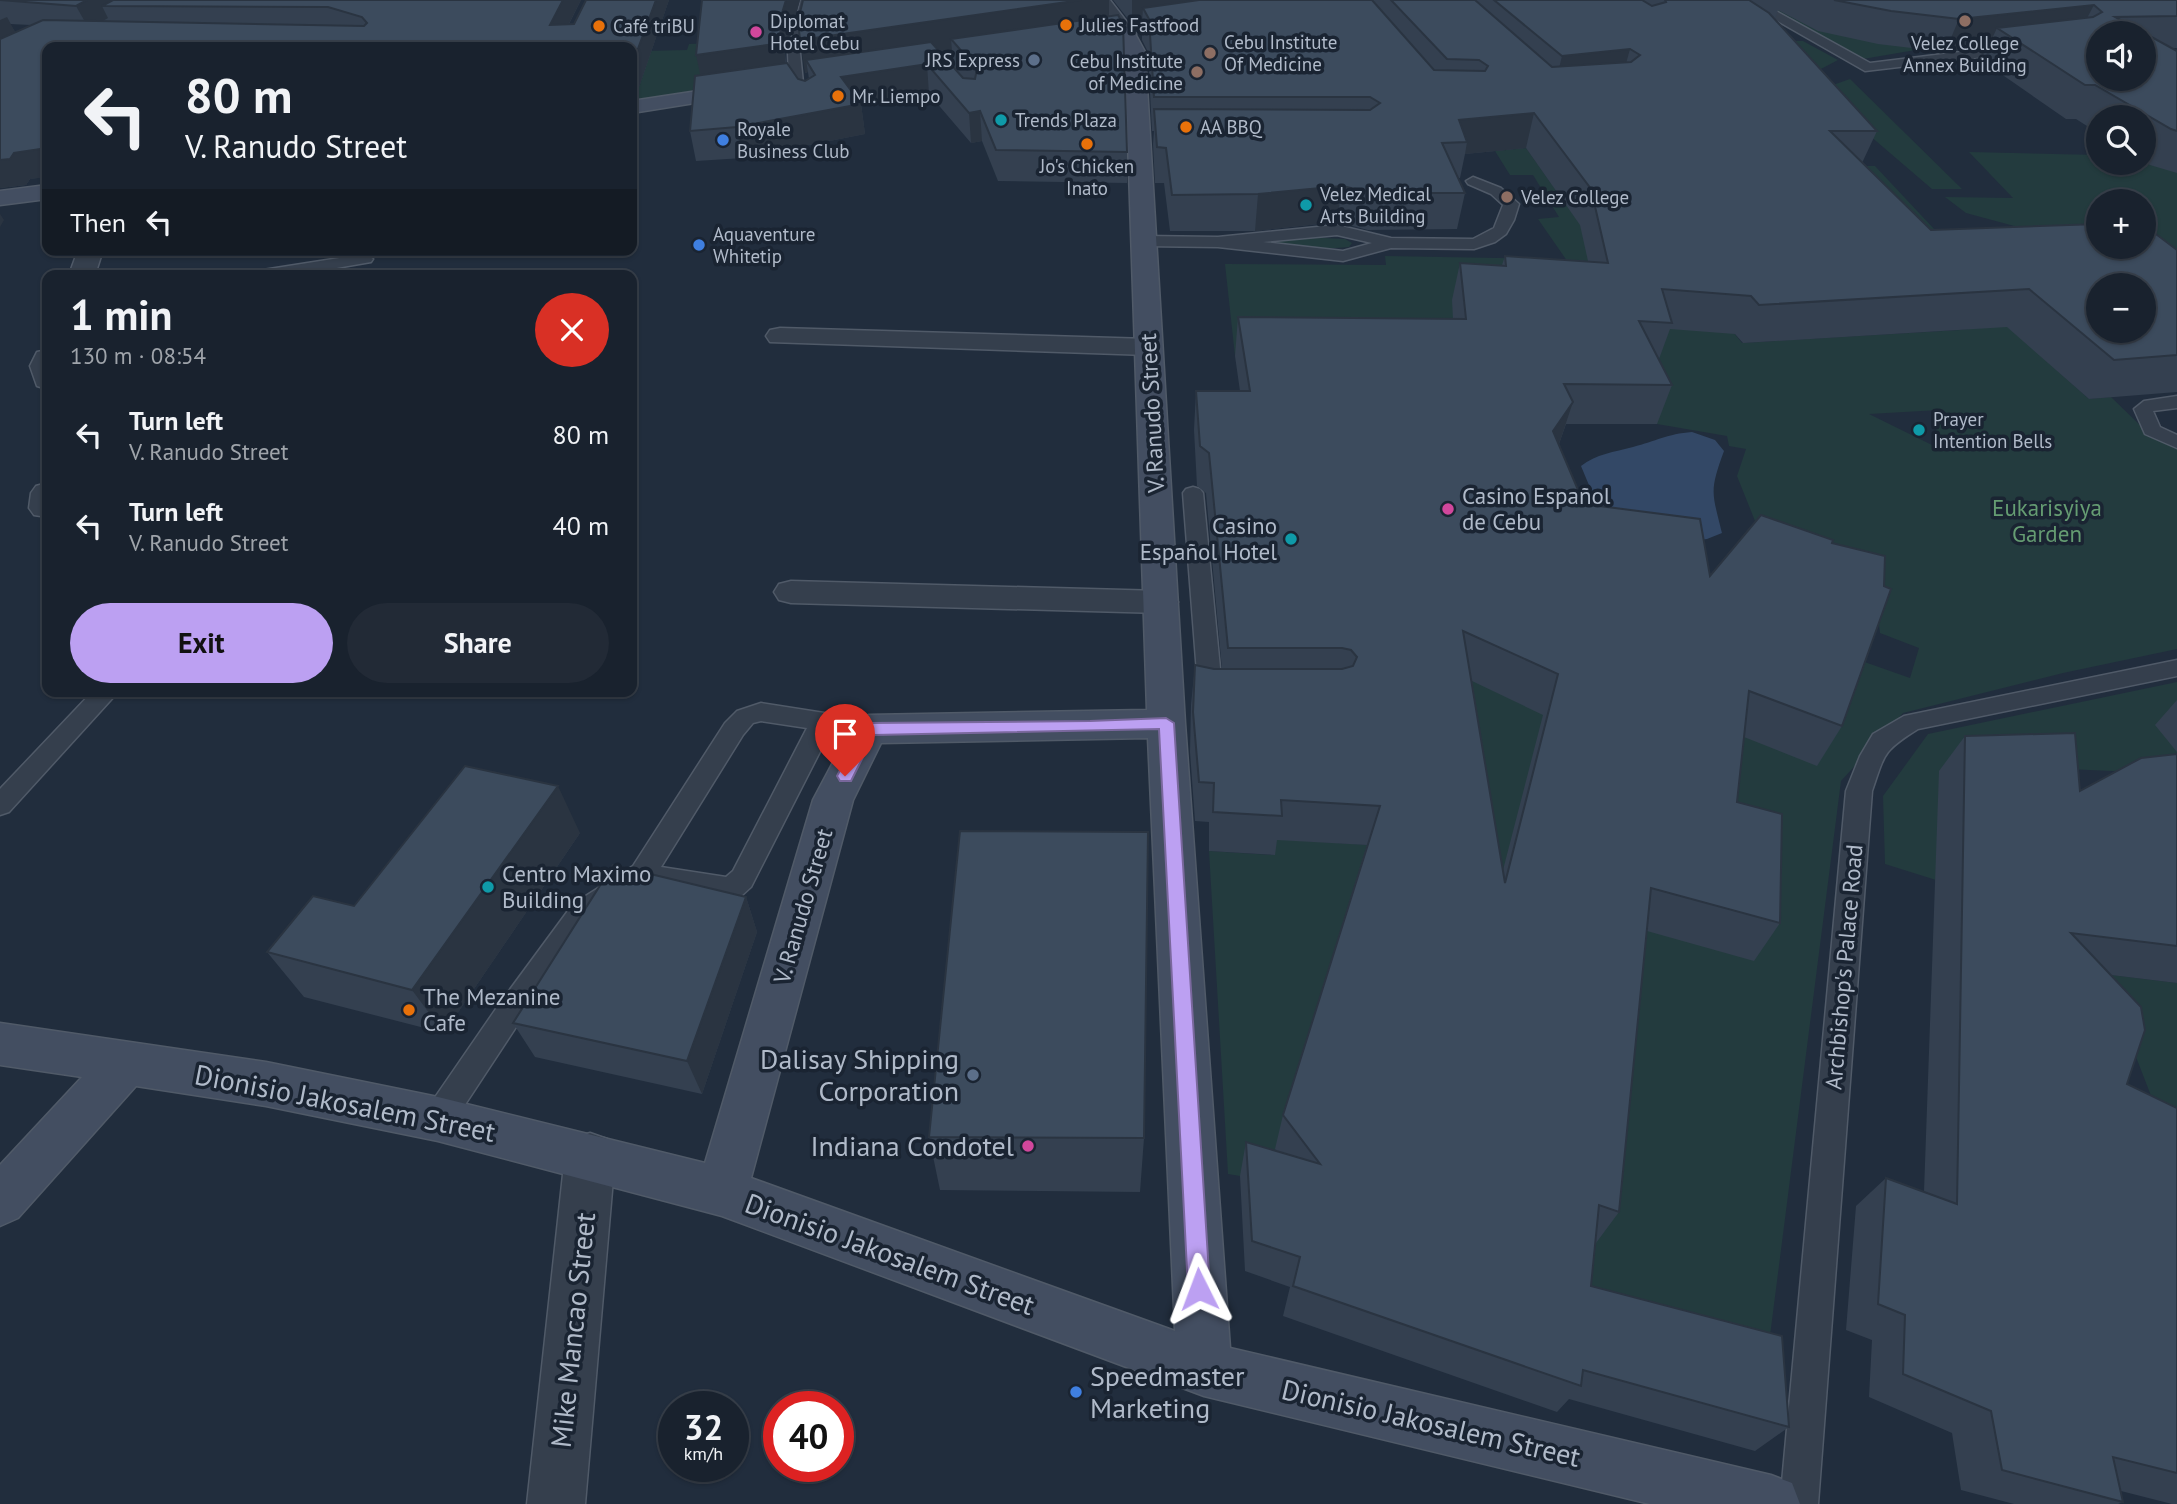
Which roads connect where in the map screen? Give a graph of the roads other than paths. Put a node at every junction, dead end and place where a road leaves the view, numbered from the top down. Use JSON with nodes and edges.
{"nodes":[{"id":1,"x":807,"y":0,"type":"edge"},
{"id":2,"x":1101,"y":0,"type":"edge"},
{"id":3,"x":1732,"y":0,"type":"edge"},
{"id":4,"x":1747,"y":0,"type":"edge"},
{"id":5,"x":1797,"y":38,"type":"dead end"},
{"id":6,"x":2037,"y":47,"type":"edge"},
{"id":7,"x":822,"y":79,"type":"edge"},
{"id":8,"x":782,"y":85,"type":"junction"},
{"id":9,"x":810,"y":104,"type":"edge"},
{"id":10,"x":637,"y":106,"type":"edge"},
{"id":11,"x":1473,"y":181,"type":"dead end"},
{"id":12,"x":42,"y":193,"type":"edge"},
{"id":13,"x":0,"y":198,"type":"edge"},
{"id":14,"x":1144,"y":241,"type":"junction"},
{"id":15,"x":1218,"y":242,"type":"junction"},
{"id":16,"x":1391,"y":243,"type":"junction"},
{"id":17,"x":365,"y":258,"type":"dead end"},
{"id":18,"x":293,"y":270,"type":"edge"},
{"id":19,"x":780,"y":336,"type":"dead end"},
{"id":20,"x":1149,"y":347,"type":"junction"},
{"id":21,"x":2177,"y":402,"type":"edge"},
{"id":22,"x":2177,"y":442,"type":"edge"},
{"id":23,"x":1193,"y":493,"type":"dead end"},
{"id":24,"x":791,"y":592,"type":"dead end"},
{"id":25,"x":1161,"y":602,"type":"junction"},
{"id":26,"x":2177,"y":668,"type":"edge"},
{"id":27,"x":1208,"y":682,"type":"junction"},
{"id":28,"x":101,"y":697,"type":"edge"},
{"id":29,"x":1237,"y":699,"type":"edge"},
{"id":30,"x":1166,"y":703,"type":"junction"},
{"id":31,"x":823,"y":721,"type":"junction"},
{"id":32,"x":869,"y":729,"type":"junction"},
{"id":33,"x":0,"y":805,"type":"edge"},
{"id":34,"x":642,"y":874,"type":"junction"},
{"id":35,"x":0,"y":1044,"type":"edge"},
{"id":36,"x":127,"y":1062,"type":"junction"},
{"id":37,"x":438,"y":1119,"type":"junction"},
{"id":38,"x":590,"y":1156,"type":"junction"},
{"id":39,"x":722,"y":1192,"type":"junction"},
{"id":40,"x":0,"y":1201,"type":"edge"},
{"id":41,"x":1203,"y":1369,"type":"junction"},
{"id":42,"x":555,"y":1504,"type":"edge"},
{"id":43,"x":1771,"y":1504,"type":"edge"},
{"id":44,"x":1799,"y":1504,"type":"edge"}],
"edges":[{"from":1,"to":8,"type":"lane"},
{"from":2,"to":14,"type":"street","name":"V. Ranudo Street"},
{"from":3,"to":5,"type":"lane"},
{"from":4,"to":6,"type":"lane"},
{"from":7,"to":8,"type":"street"},
{"from":8,"to":9,"type":"lane"},
{"from":8,"to":10,"type":"street"},
{"from":11,"to":16,"type":"lane"},
{"from":12,"to":13,"type":"street"},
{"from":14,"to":15,"type":"lane"},
{"from":14,"to":20,"type":"street","name":"V. Ranudo Street"},
{"from":15,"to":16,"type":"lane"},
{"from":15,"to":16,"type":"lane"},
{"from":17,"to":18,"type":"lane"},
{"from":19,"to":20,"type":"street"},
{"from":20,"to":25,"type":"street","name":"V. Ranudo Street"},
{"from":21,"to":22,"type":"lane"},
{"from":23,"to":27,"type":"lane"},
{"from":24,"to":25,"type":"street"},
{"from":25,"to":30,"type":"street","name":"V. Ranudo Street"},
{"from":26,"to":44,"type":"lane","name":"Archbishop's Palace Road"},
{"from":27,"to":29,"type":"lane"},
{"from":27,"to":30,"type":"lane"},
{"from":28,"to":33,"type":"lane"},
{"from":30,"to":32,"type":"street"},
{"from":30,"to":41,"type":"street","name":"V. Ranudo Street"},
{"from":31,"to":32,"type":"lane"},
{"from":31,"to":34,"type":"lane"},
{"from":31,"to":34,"type":"lane"},
{"from":32,"to":39,"type":"street","name":"V. Ranudo Street"},
{"from":34,"to":37,"type":"lane"},
{"from":35,"to":36,"type":"street","name":"Dionisio Jakosalem Street"},
{"from":36,"to":37,"type":"street","name":"Dionisio Jakosalem Street"},
{"from":36,"to":40,"type":"street"},
{"from":37,"to":38,"type":"street","name":"Dionisio Jakosalem Street"},
{"from":38,"to":39,"type":"street","name":"Dionisio Jakosalem Street"},
{"from":38,"to":42,"type":"street","name":"Mike Mancao Street"},
{"from":39,"to":41,"type":"street","name":"Dionisio Jakosalem Street"},
{"from":41,"to":43,"type":"street","name":"Dionisio Jakosalem Street"}]}
